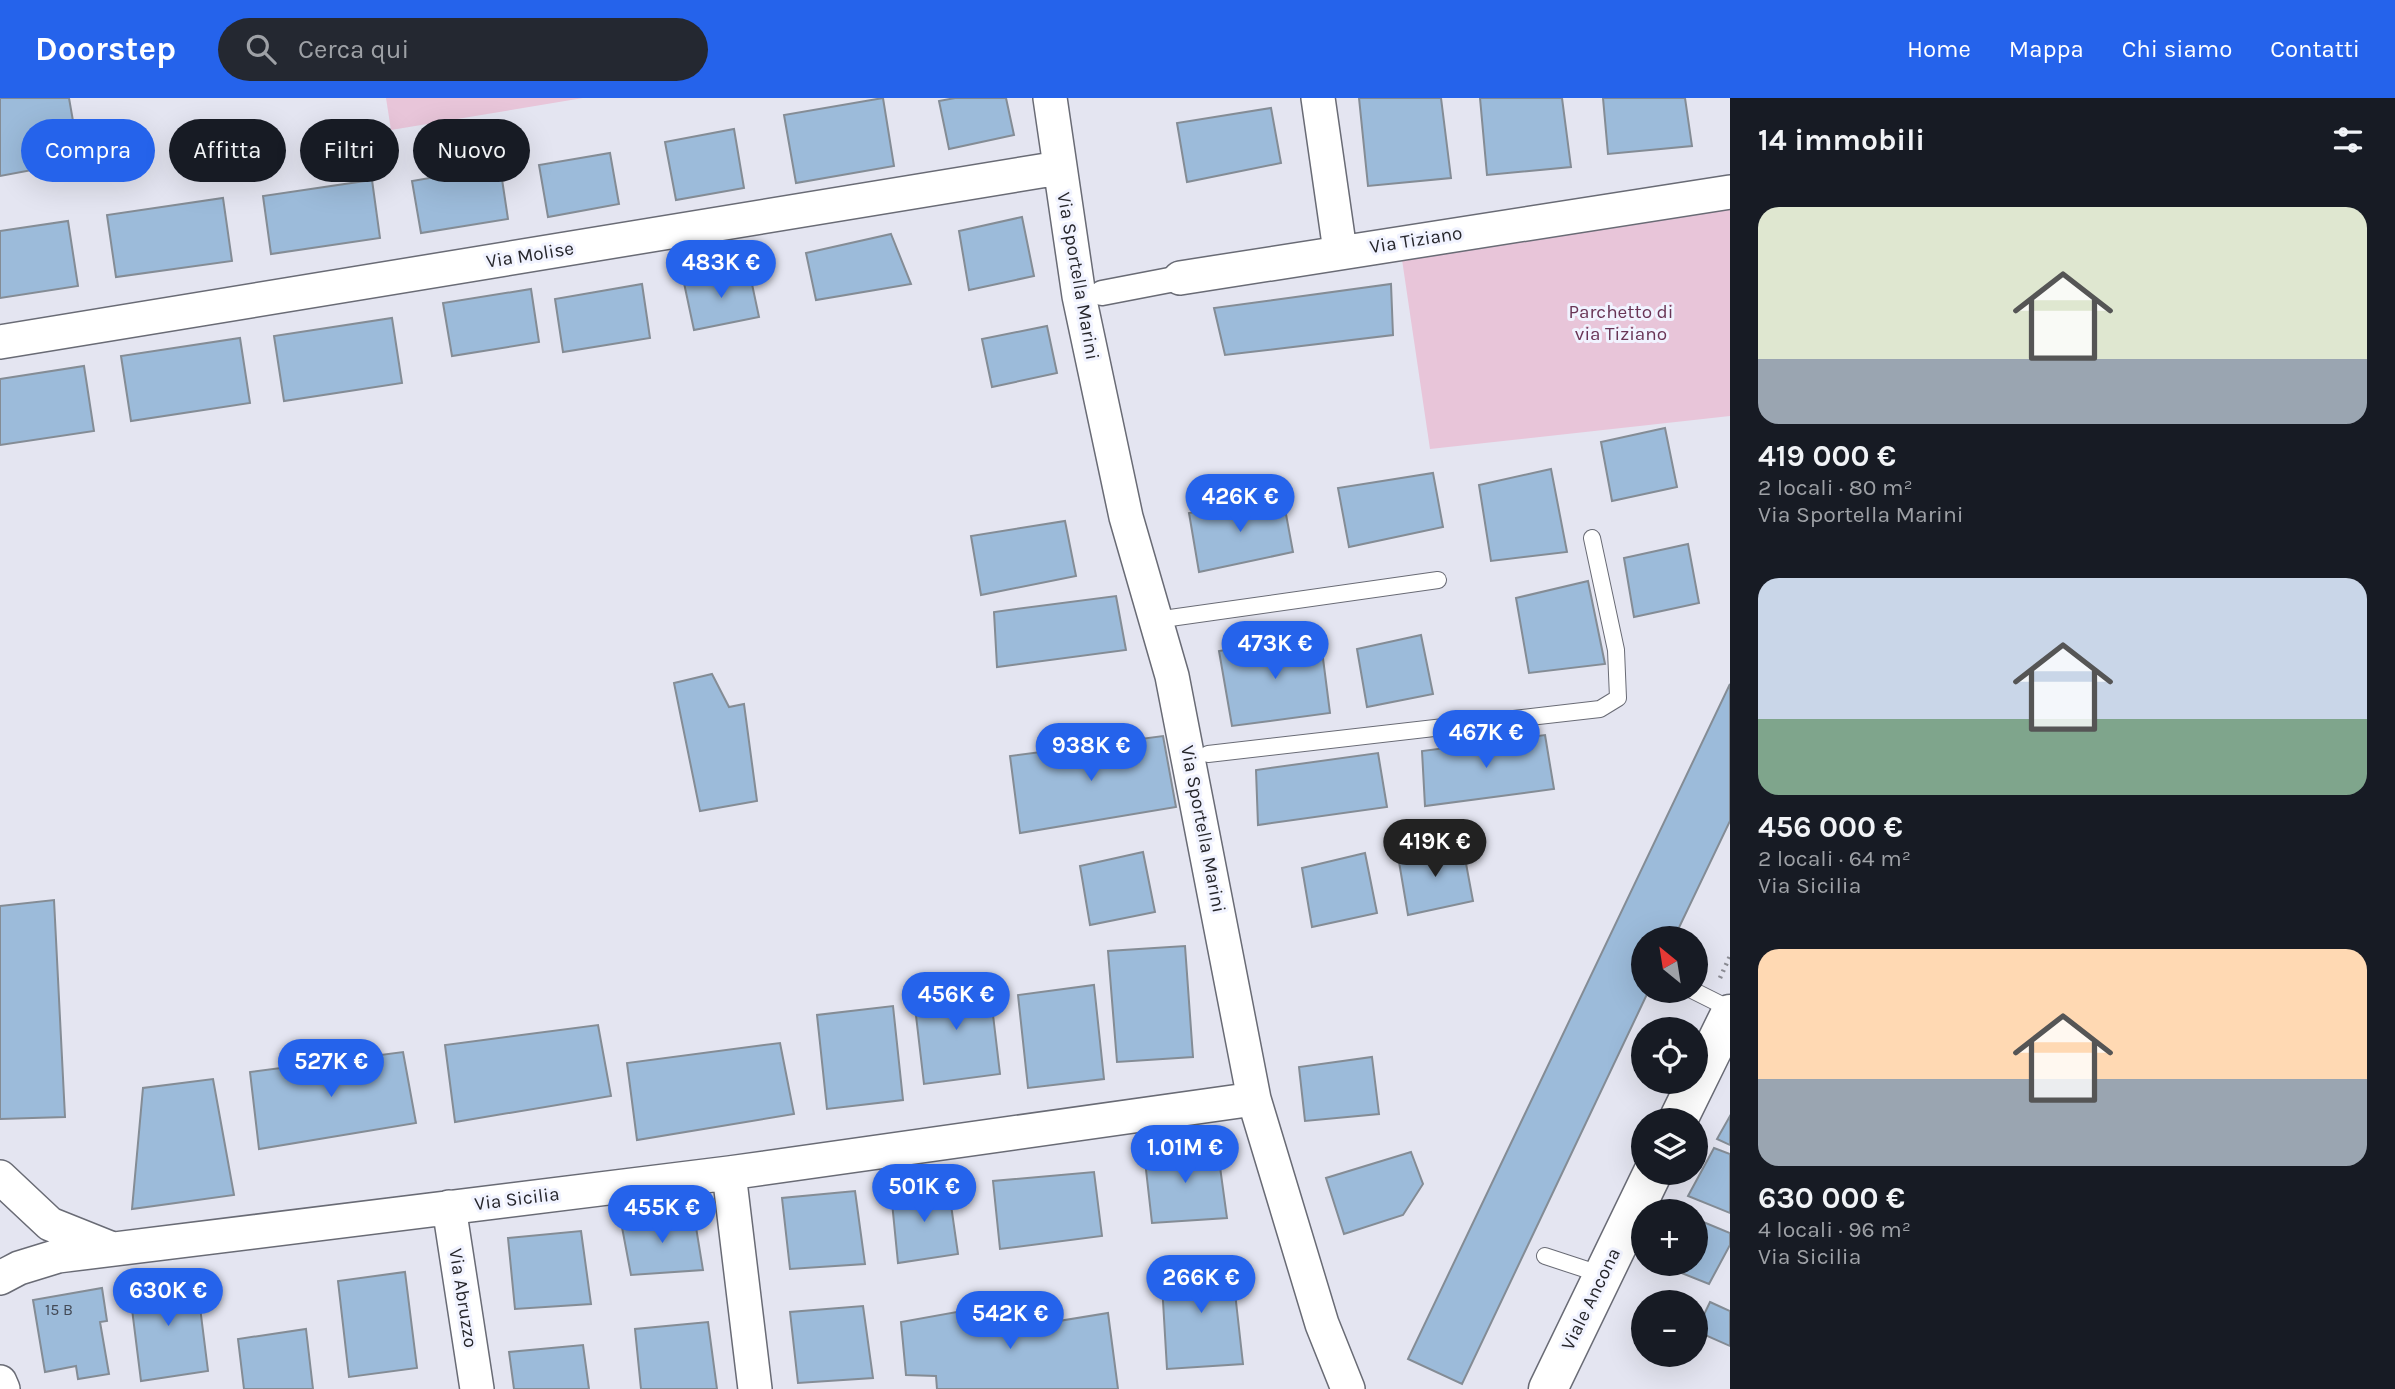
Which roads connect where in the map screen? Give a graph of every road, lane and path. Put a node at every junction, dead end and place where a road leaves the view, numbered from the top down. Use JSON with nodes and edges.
{"nodes":[{"id":1,"x":1050,"y":98,"type":"edge"},
{"id":2,"x":1318,"y":98,"type":"edge"},
{"id":3,"x":1059,"y":168,"type":"junction"},
{"id":4,"x":1730,"y":192,"type":"edge"},
{"id":5,"x":1340,"y":251,"type":"junction"},
{"id":6,"x":1180,"y":278,"type":"joint"},
{"id":7,"x":1102,"y":293,"type":"dead end"},
{"id":8,"x":0,"y":342,"type":"edge"},
{"id":9,"x":1592,"y":538,"type":"dead end"},
{"id":10,"x":1438,"y":580,"type":"dead end"},
{"id":11,"x":1156,"y":620,"type":"junction"},
{"id":12,"x":1208,"y":754,"type":"dead end"},
{"id":13,"x":1708,"y":999,"type":"edge"},
{"id":14,"x":1730,"y":1011,"type":"edge"},
{"id":15,"x":1254,"y":1099,"type":"junction"},
{"id":16,"x":1684,"y":1108,"type":"edge"},
{"id":17,"x":729,"y":1173,"type":"junction"},
{"id":18,"x":0,"y":1177,"type":"edge"},
{"id":19,"x":1647,"y":1185,"type":"edge"},
{"id":20,"x":0,"y":1194,"type":"edge"},
{"id":21,"x":449,"y":1207,"type":"junction"},
{"id":22,"x":112,"y":1249,"type":"junction"},
{"id":23,"x":58,"y":1256,"type":"junction"},
{"id":24,"x":1545,"y":1256,"type":"dead end"},
{"id":25,"x":1603,"y":1275,"type":"junction"},
{"id":26,"x":0,"y":1278,"type":"edge"},
{"id":27,"x":0,"y":1382,"type":"edge"},
{"id":28,"x":3,"y":1389,"type":"edge"},
{"id":29,"x":477,"y":1389,"type":"edge"},
{"id":30,"x":755,"y":1389,"type":"edge"},
{"id":31,"x":1348,"y":1389,"type":"edge"},
{"id":32,"x":1548,"y":1389,"type":"edge"}],
"edges":[{"from":1,"to":3,"type":"street","name":"Via Sportella Marini"},
{"from":2,"to":5,"type":"street"},
{"from":3,"to":8,"type":"street","name":"Via Molise"},
{"from":3,"to":11,"type":"street","name":"Via Sportella Marini"},
{"from":4,"to":5,"type":"street","name":"Via Tiziano"},
{"from":5,"to":6,"type":"street","name":"Via Tiziano"},
{"from":6,"to":7,"type":"street","name":"Via Tiziano"},
{"from":9,"to":12,"type":"lane"},
{"from":10,"to":11,"type":"lane"},
{"from":11,"to":15,"type":"street","name":"Via Sportella Marini"},
{"from":13,"to":14,"type":"lane"},
{"from":14,"to":16,"type":"main road"},
{"from":15,"to":17,"type":"street","name":"Via Sicilia"},
{"from":15,"to":31,"type":"street","name":"Via Sportella Marini"},
{"from":17,"to":21,"type":"street","name":"Via Sicilia"},
{"from":17,"to":30,"type":"street"},
{"from":18,"to":22,"type":"street","name":"Via Sicilia"},
{"from":19,"to":25,"type":"main road","name":"Viale Ancona"},
{"from":20,"to":23,"type":"street"},
{"from":21,"to":22,"type":"street","name":"Via Sicilia"},
{"from":21,"to":29,"type":"street","name":"Via Abruzzo"},
{"from":22,"to":23,"type":"street","name":"Via Sicilia"},
{"from":23,"to":26,"type":"street","name":"Via Sicilia"},
{"from":24,"to":25,"type":"lane"},
{"from":25,"to":32,"type":"main road","name":"Viale Ancona"},
{"from":27,"to":28,"type":"street"}]}
